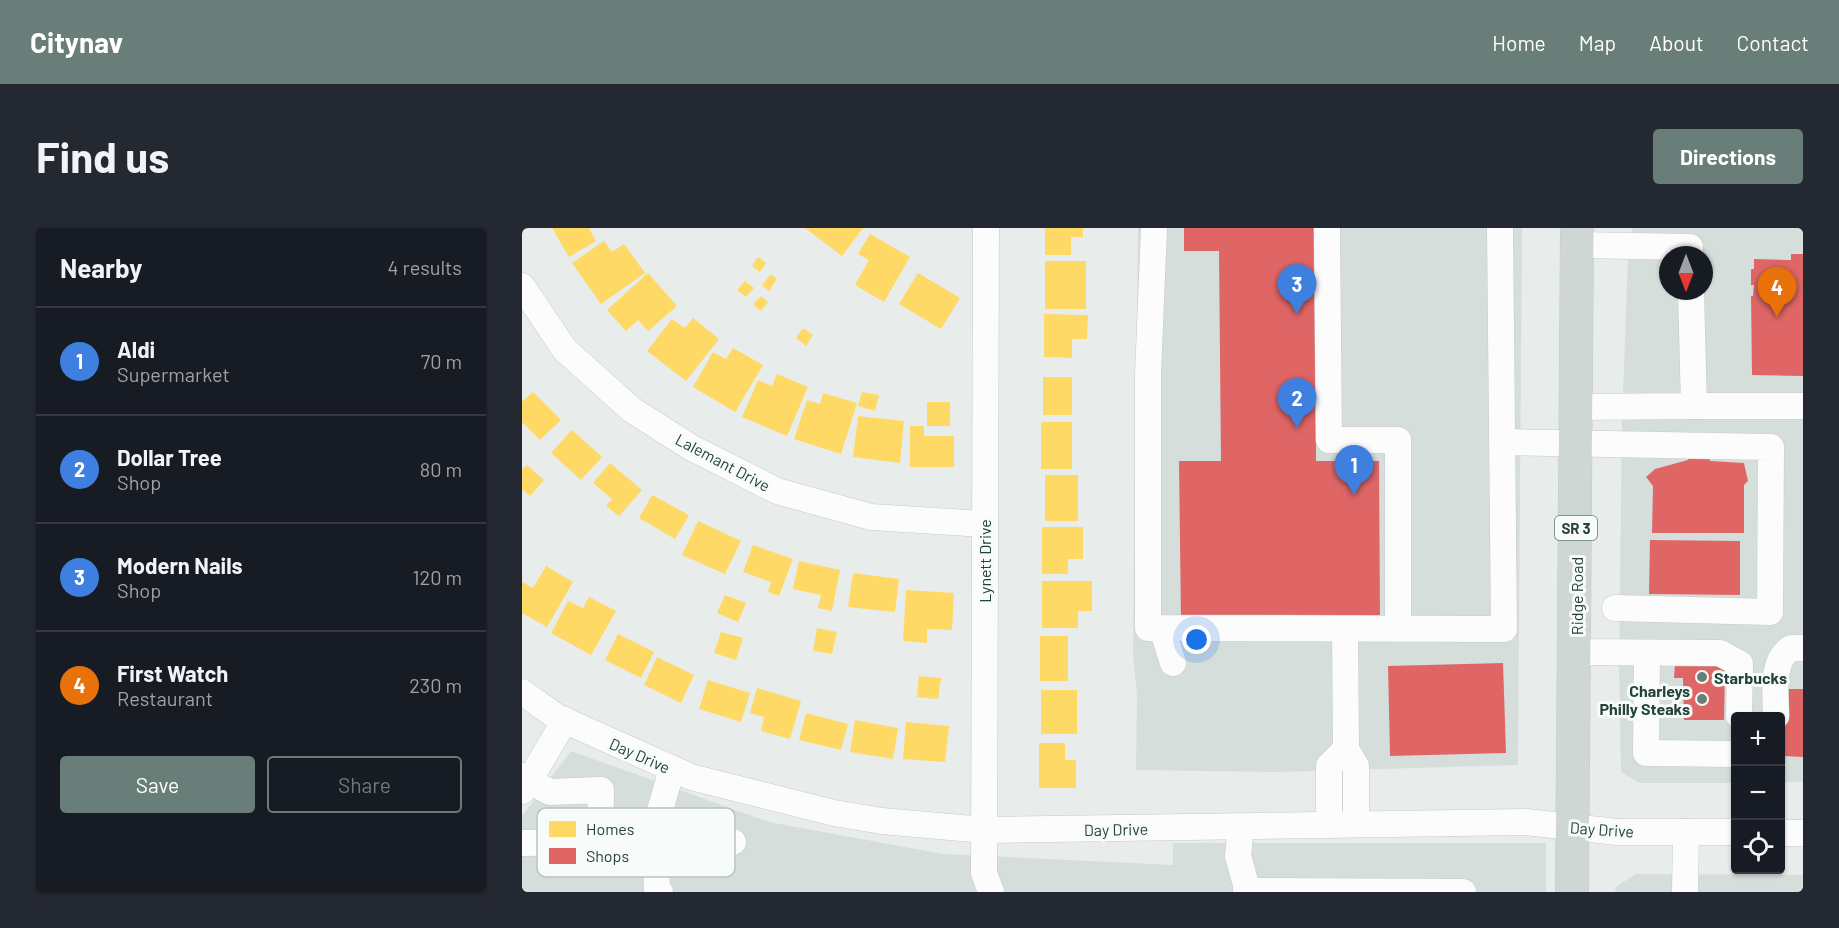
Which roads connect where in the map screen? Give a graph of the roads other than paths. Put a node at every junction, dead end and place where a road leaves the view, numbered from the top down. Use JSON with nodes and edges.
{"nodes":[{"id":1,"x":986,"y":228,"type":"edge"},
{"id":2,"x":1154,"y":228,"type":"edge"},
{"id":3,"x":1328,"y":228,"type":"edge"},
{"id":4,"x":1500,"y":228,"type":"edge"},
{"id":5,"x":1577,"y":237,"type":"edge"},
{"id":6,"x":1679,"y":246,"type":"edge"},
{"id":7,"x":522,"y":286,"type":"edge"},
{"id":8,"x":1691,"y":300,"type":"edge"},
{"id":9,"x":1694,"y":406,"type":"junction"},
{"id":10,"x":1803,"y":406,"type":"edge"},
{"id":11,"x":1576,"y":407,"type":"junction"},
{"id":12,"x":1503,"y":442,"type":"junction"},
{"id":13,"x":1576,"y":444,"type":"junction"},
{"id":14,"x":984,"y":524,"type":"junction"},
{"id":15,"x":1615,"y":608,"type":"dead end"},
{"id":16,"x":1162,"y":628,"type":"junction"},
{"id":17,"x":1398,"y":628,"type":"junction"},
{"id":18,"x":1345,"y":629,"type":"junction"},
{"id":19,"x":1803,"y":648,"type":"edge"},
{"id":20,"x":1575,"y":652,"type":"junction"},
{"id":21,"x":1647,"y":653,"type":"junction"},
{"id":22,"x":1173,"y":663,"type":"dead end"},
{"id":23,"x":522,"y":692,"type":"edge"},
{"id":24,"x":1739,"y":712,"type":"edge"},
{"id":25,"x":1776,"y":712,"type":"edge"},
{"id":26,"x":565,"y":720,"type":"junction"},
{"id":27,"x":1346,"y":749,"type":"junction"},
{"id":28,"x":1731,"y":754,"type":"edge"},
{"id":29,"x":672,"y":769,"type":"junction"},
{"id":30,"x":524,"y":783,"type":"edge"},
{"id":31,"x":601,"y":808,"type":"edge"},
{"id":32,"x":661,"y":808,"type":"edge"},
{"id":33,"x":1356,"y":824,"type":"junction"},
{"id":34,"x":1329,"y":825,"type":"junction"},
{"id":35,"x":1241,"y":827,"type":"junction"},
{"id":36,"x":1572,"y":827,"type":"junction"},
{"id":37,"x":984,"y":830,"type":"junction"},
{"id":38,"x":1686,"y":832,"type":"junction"},
{"id":39,"x":1731,"y":832,"type":"edge"},
{"id":40,"x":1785,"y":833,"type":"edge"},
{"id":41,"x":1803,"y":833,"type":"edge"},
{"id":42,"x":522,"y":843,"type":"edge"},
{"id":43,"x":537,"y":843,"type":"edge"},
{"id":44,"x":657,"y":877,"type":"edge"},
{"id":45,"x":1247,"y":891,"type":"edge"},
{"id":46,"x":1421,"y":891,"type":"edge"},
{"id":47,"x":642,"y":892,"type":"edge"},
{"id":48,"x":658,"y":892,"type":"edge"},
{"id":49,"x":991,"y":892,"type":"edge"},
{"id":50,"x":1463,"y":892,"type":"edge"},
{"id":51,"x":1572,"y":892,"type":"edge"},
{"id":52,"x":1685,"y":892,"type":"edge"}],
"edges":[{"from":1,"to":14,"type":"street","name":"Lynett Drive"},
{"from":2,"to":16,"type":"street"},
{"from":3,"to":17,"type":"street"},
{"from":4,"to":12,"type":"street"},
{"from":5,"to":6,"type":"street"},
{"from":5,"to":11,"type":"main road","name":"Ridge Road","number":"SR 3"},
{"from":7,"to":14,"type":"street","name":"Lalemant Drive"},
{"from":8,"to":9,"type":"street"},
{"from":9,"to":10,"type":"street"},
{"from":9,"to":11,"type":"street"},
{"from":11,"to":13,"type":"main road","name":"Ridge Road","number":"SR 3"},
{"from":12,"to":13,"type":"street"},
{"from":12,"to":17,"type":"street"},
{"from":13,"to":15,"type":"street"},
{"from":13,"to":20,"type":"main road","name":"Ridge Road","number":"SR 3"},
{"from":14,"to":37,"type":"street","name":"Lynett Drive"},
{"from":16,"to":18,"type":"street"},
{"from":16,"to":22,"type":"street"},
{"from":17,"to":18,"type":"street"},
{"from":18,"to":27,"type":"street"},
{"from":19,"to":25,"type":"street"},
{"from":20,"to":21,"type":"street"},
{"from":20,"to":36,"type":"main road","name":"Ridge Road","number":"SR 3"},
{"from":21,"to":24,"type":"street"},
{"from":21,"to":28,"type":"street"},
{"from":23,"to":26,"type":"street","name":"Day Drive"},
{"from":26,"to":29,"type":"street","name":"Day Drive"},
{"from":26,"to":30,"type":"street"},
{"from":27,"to":33,"type":"street"},
{"from":27,"to":34,"type":"street"},
{"from":29,"to":32,"type":"street"},
{"from":29,"to":37,"type":"street","name":"Day Drive"},
{"from":30,"to":31,"type":"street"},
{"from":33,"to":34,"type":"street","name":"Day Drive"},
{"from":33,"to":36,"type":"street","name":"Day Drive"},
{"from":34,"to":35,"type":"street","name":"Day Drive"},
{"from":35,"to":37,"type":"street","name":"Day Drive"},
{"from":35,"to":45,"type":"street"},
{"from":36,"to":38,"type":"street","name":"Day Drive"},
{"from":36,"to":51,"type":"main road","name":"Ridge Road","number":"SR 3"},
{"from":37,"to":49,"type":"street","name":"Lynett Drive"},
{"from":38,"to":39,"type":"street","name":"Day Drive"},
{"from":38,"to":52,"type":"street"},
{"from":40,"to":41,"type":"street"},
{"from":42,"to":43,"type":"street"},
{"from":44,"to":48,"type":"street"},
{"from":45,"to":46,"type":"street"},
{"from":46,"to":50,"type":"street"},
{"from":47,"to":48,"type":"street"}]}
